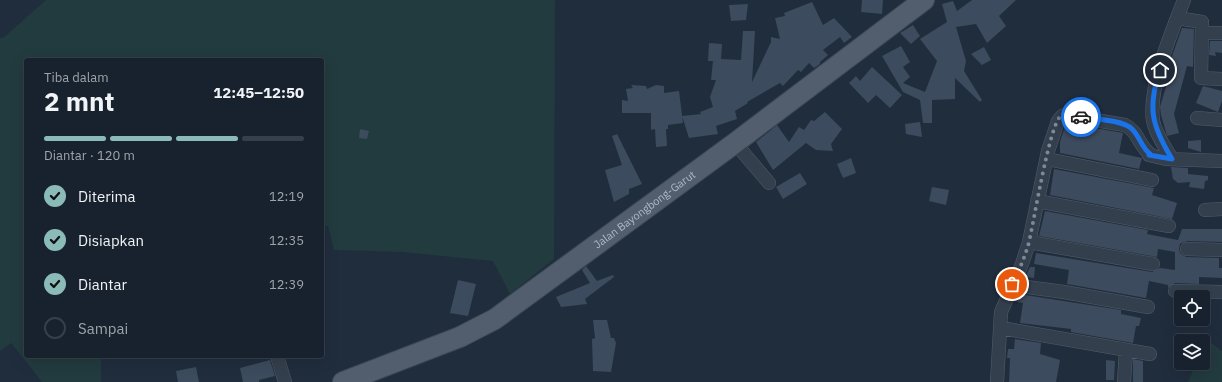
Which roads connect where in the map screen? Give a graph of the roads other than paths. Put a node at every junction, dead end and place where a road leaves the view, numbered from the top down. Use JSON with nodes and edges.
{"nodes":[{"id":1,"x":924,"y":0,"type":"edge"},
{"id":2,"x":1184,"y":0,"type":"edge"},
{"id":3,"x":1177,"y":18,"type":"junction"},
{"id":4,"x":1222,"y":32,"type":"edge"},
{"id":5,"x":1202,"y":33,"type":"junction"},
{"id":6,"x":1222,"y":79,"type":"edge"},
{"id":7,"x":1197,"y":118,"type":"dead end"},
{"id":8,"x":1222,"y":120,"type":"edge"},
{"id":9,"x":735,"y":143,"type":"junction"},
{"id":10,"x":1047,"y":159,"type":"junction"},
{"id":11,"x":1169,"y":159,"type":"junction"},
{"id":12,"x":1222,"y":161,"type":"edge"},
{"id":13,"x":1152,"y":180,"type":"dead end"},
{"id":14,"x":769,"y":183,"type":"dead end"},
{"id":15,"x":1036,"y":201,"type":"junction"},
{"id":16,"x":1222,"y":209,"type":"edge"},
{"id":17,"x":1205,"y":210,"type":"dead end"},
{"id":18,"x":1168,"y":226,"type":"dead end"},
{"id":19,"x":1029,"y":242,"type":"junction"},
{"id":20,"x":1187,"y":249,"type":"dead end"},
{"id":21,"x":1222,"y":250,"type":"edge"},
{"id":22,"x":1153,"y":264,"type":"dead end"},
{"id":23,"x":1012,"y":284,"type":"junction"},
{"id":24,"x":1210,"y":292,"type":"edge"},
{"id":25,"x":1222,"y":292,"type":"edge"},
{"id":26,"x":1148,"y":307,"type":"dead end"},
{"id":27,"x":1001,"y":328,"type":"junction"},
{"id":28,"x":1126,"y":350,"type":"junction"},
{"id":29,"x":1150,"y":354,"type":"dead end"},
{"id":30,"x":278,"y":358,"type":"edge"},
{"id":31,"x":285,"y":382,"type":"edge"},
{"id":32,"x":343,"y":382,"type":"edge"},
{"id":33,"x":997,"y":382,"type":"edge"},
{"id":34,"x":1124,"y":382,"type":"edge"}],
"edges":[{"from":1,"to":9,"type":"main road","name":"Jalan Bayongbong-Garut"},
{"from":2,"to":3,"type":"street"},
{"from":3,"to":5,"type":"street"},
{"from":3,"to":11,"type":"street"},
{"from":4,"to":5,"type":"street"},
{"from":5,"to":6,"type":"street"},
{"from":7,"to":8,"type":"street"},
{"from":9,"to":14,"type":"street"},
{"from":9,"to":32,"type":"main road","name":"Jalan Bayongbong-Garut"},
{"from":10,"to":11,"type":"street"},
{"from":10,"to":13,"type":"street"},
{"from":10,"to":15,"type":"street"},
{"from":11,"to":12,"type":"street"},
{"from":15,"to":18,"type":"street"},
{"from":15,"to":19,"type":"street"},
{"from":16,"to":17,"type":"street"},
{"from":19,"to":22,"type":"street"},
{"from":19,"to":23,"type":"street"},
{"from":20,"to":21,"type":"street"},
{"from":23,"to":26,"type":"street"},
{"from":23,"to":27,"type":"street"},
{"from":24,"to":25,"type":"street"},
{"from":27,"to":28,"type":"street"},
{"from":27,"to":33,"type":"street"},
{"from":28,"to":29,"type":"street"},
{"from":28,"to":34,"type":"street"},
{"from":30,"to":31,"type":"street"}]}
